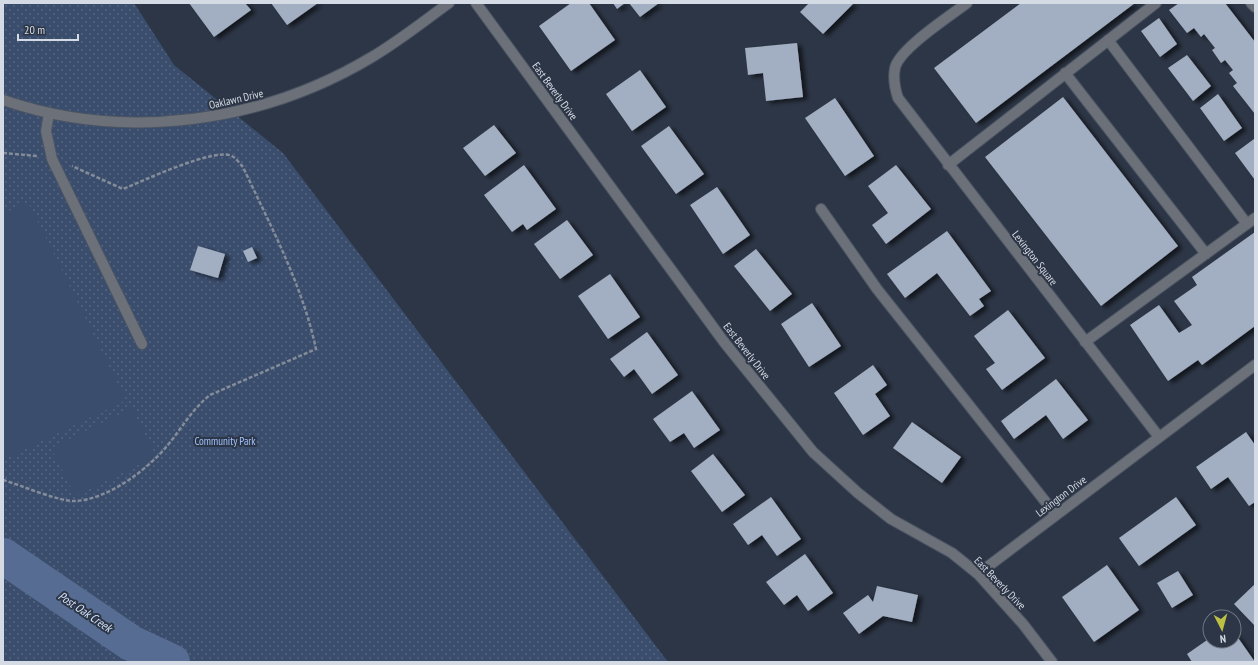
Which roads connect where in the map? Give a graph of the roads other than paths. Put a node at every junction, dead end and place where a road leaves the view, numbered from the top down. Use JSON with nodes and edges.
{"nodes":[{"id":1,"x":449,"y":3,"type":"edge"},
{"id":2,"x":476,"y":3,"type":"edge"},
{"id":3,"x":967,"y":3,"type":"edge"},
{"id":4,"x":1156,"y":3,"type":"edge"},
{"id":5,"x":1251,"y":3,"type":"edge"},
{"id":6,"x":1255,"y":8,"type":"edge"},
{"id":7,"x":1108,"y":40,"type":"junction"},
{"id":8,"x":1065,"y":73,"type":"junction"},
{"id":9,"x":3,"y":100,"type":"edge"},
{"id":10,"x":49,"y":113,"type":"junction"},
{"id":11,"x":948,"y":165,"type":"junction"},
{"id":12,"x":821,"y":209,"type":"dead end"},
{"id":13,"x":1251,"y":221,"type":"edge"},
{"id":14,"x":1206,"y":254,"type":"junction"},
{"id":15,"x":1085,"y":342,"type":"junction"},
{"id":16,"x":142,"y":344,"type":"dead end"},
{"id":17,"x":1255,"y":365,"type":"edge"},
{"id":18,"x":1159,"y":438,"type":"junction"},
{"id":19,"x":1056,"y":515,"type":"junction"},
{"id":20,"x":978,"y":574,"type":"junction"},
{"id":21,"x":1052,"y":662,"type":"edge"}],
"edges":[{"from":1,"to":10,"type":"street","name":"Oaklawn Drive"},
{"from":2,"to":20,"type":"street","name":"East Beverly Drive"},
{"from":3,"to":11,"type":"street","name":"Lexington Square"},
{"from":4,"to":7,"type":"street"},
{"from":5,"to":6,"type":"street"},
{"from":7,"to":8,"type":"street"},
{"from":7,"to":13,"type":"street"},
{"from":8,"to":11,"type":"street"},
{"from":8,"to":14,"type":"street"},
{"from":9,"to":10,"type":"street","name":"Oaklawn Drive"},
{"from":10,"to":16,"type":"street"},
{"from":11,"to":15,"type":"street","name":"Lexington Square"},
{"from":12,"to":19,"type":"street"},
{"from":13,"to":14,"type":"street"},
{"from":14,"to":15,"type":"street"},
{"from":15,"to":18,"type":"street","name":"Lexington Square"},
{"from":17,"to":18,"type":"street"},
{"from":18,"to":19,"type":"street","name":"Lexington Drive"},
{"from":19,"to":20,"type":"street","name":"Lexington Drive"},
{"from":20,"to":21,"type":"street","name":"East Beverly Drive"}]}
